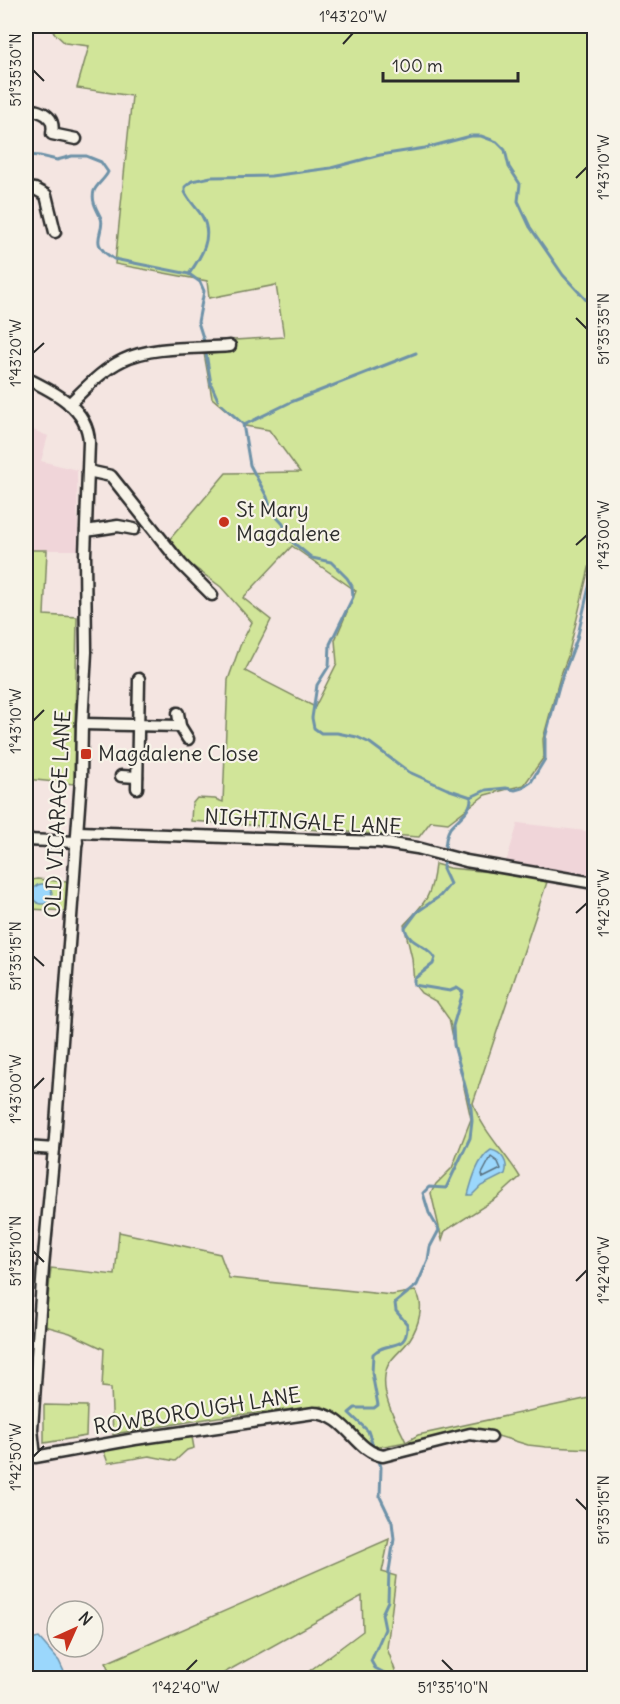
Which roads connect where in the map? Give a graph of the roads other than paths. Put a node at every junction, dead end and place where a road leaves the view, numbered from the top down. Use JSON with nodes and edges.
{"nodes":[{"id":1,"x":26,"y":108,"type":"edge"},
{"id":2,"x":76,"y":139,"type":"dead end"},
{"id":3,"x":26,"y":188,"type":"edge"},
{"id":4,"x":54,"y":232,"type":"dead end"},
{"id":5,"x":230,"y":346,"type":"dead end"},
{"id":6,"x":26,"y":378,"type":"edge"},
{"id":7,"x":69,"y":404,"type":"junction"},
{"id":8,"x":88,"y":471,"type":"junction"},
{"id":9,"x":134,"y":529,"type":"dead end"},
{"id":10,"x":86,"y":531,"type":"junction"},
{"id":11,"x":212,"y":595,"type":"dead end"},
{"id":12,"x":138,"y":679,"type":"dead end"},
{"id":13,"x":178,"y":713,"type":"dead end"},
{"id":14,"x":82,"y":724,"type":"junction"},
{"id":15,"x":138,"y":726,"type":"junction"},
{"id":16,"x":180,"y":726,"type":"junction"},
{"id":17,"x":188,"y":739,"type":"dead end"},
{"id":18,"x":121,"y":776,"type":"dead end"},
{"id":19,"x":78,"y":837,"type":"junction"},
{"id":20,"x":26,"y":840,"type":"edge"},
{"id":21,"x":594,"y":882,"type":"edge"},
{"id":22,"x":26,"y":1147,"type":"edge"},
{"id":23,"x":54,"y":1149,"type":"junction"},
{"id":24,"x":491,"y":1437,"type":"dead end"},
{"id":25,"x":35,"y":1457,"type":"joint"}],
"edges":[{"from":1,"to":2,"type":"street"},
{"from":3,"to":4,"type":"street"},
{"from":5,"to":7,"type":"street"},
{"from":6,"to":7,"type":"street","name":"OLD VICARAGE LANE"},
{"from":7,"to":8,"type":"street","name":"OLD VICARAGE LANE"},
{"from":8,"to":10,"type":"street","name":"OLD VICARAGE LANE"},
{"from":8,"to":11,"type":"street"},
{"from":9,"to":10,"type":"street"},
{"from":10,"to":14,"type":"street","name":"OLD VICARAGE LANE"},
{"from":12,"to":15,"type":"street"},
{"from":13,"to":16,"type":"street"},
{"from":14,"to":15,"type":"street"},
{"from":14,"to":19,"type":"street","name":"OLD VICARAGE LANE"},
{"from":15,"to":16,"type":"street"},
{"from":15,"to":18,"type":"street"},
{"from":16,"to":17,"type":"street"},
{"from":19,"to":20,"type":"street"},
{"from":19,"to":21,"type":"street","name":"NIGHTINGALE LANE"},
{"from":19,"to":23,"type":"street","name":"OLD VICARAGE LANE"},
{"from":22,"to":23,"type":"street"},
{"from":23,"to":25,"type":"street","name":"OLD VICARAGE LANE"},
{"from":24,"to":25,"type":"street","name":"ROWBOROUGH LANE"}]}
